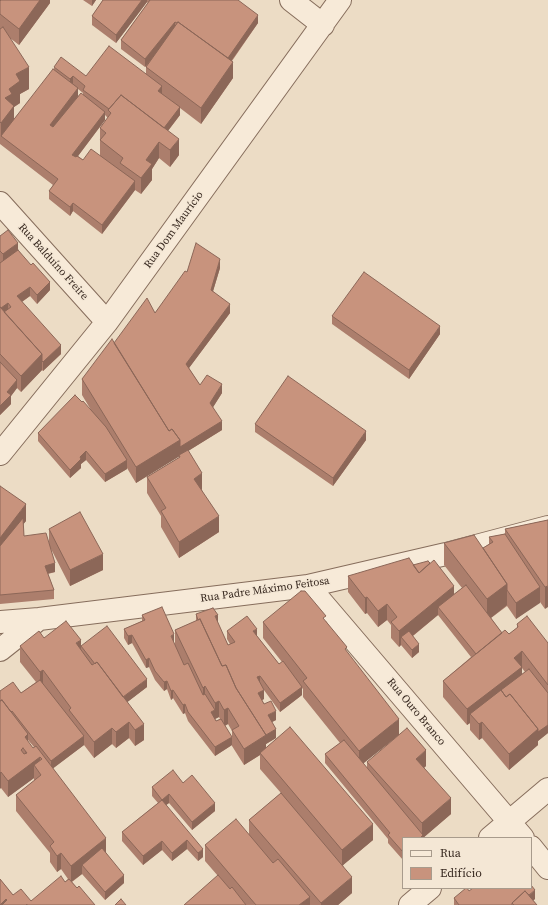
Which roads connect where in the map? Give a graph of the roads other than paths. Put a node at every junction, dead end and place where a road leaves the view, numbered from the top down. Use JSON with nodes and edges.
{"nodes":[{"id":1,"x":291,"y":0,"type":"edge"},
{"id":2,"x":340,"y":0,"type":"edge"},
{"id":3,"x":323,"y":25,"type":"junction"},
{"id":4,"x":0,"y":203,"type":"edge"},
{"id":5,"x":106,"y":322,"type":"junction"},
{"id":6,"x":0,"y":454,"type":"edge"},
{"id":7,"x":548,"y":527,"type":"edge"},
{"id":8,"x":308,"y":586,"type":"junction"},
{"id":9,"x":39,"y":619,"type":"junction"},
{"id":10,"x":0,"y":622,"type":"edge"},
{"id":11,"x":0,"y":650,"type":"edge"},
{"id":12,"x":548,"y":788,"type":"edge"},
{"id":13,"x":509,"y":821,"type":"junction"},
{"id":14,"x":491,"y":837,"type":"edge"},
{"id":15,"x":522,"y":837,"type":"edge"},
{"id":16,"x":532,"y":848,"type":"edge"},
{"id":17,"x":548,"y":868,"type":"edge"},
{"id":18,"x":429,"y":889,"type":"edge"},
{"id":19,"x":410,"y":905,"type":"edge"}],
"edges":[{"from":1,"to":3,"type":"street"},
{"from":2,"to":3,"type":"street","name":"Rua Dom Maurício"},
{"from":3,"to":5,"type":"street","name":"Rua Dom Maurício"},
{"from":4,"to":5,"type":"street","name":"Rua Balduíno Freire"},
{"from":5,"to":6,"type":"street","name":"Rua Dom Maurício"},
{"from":7,"to":8,"type":"street","name":"Rua Padre Máximo Feitosa"},
{"from":8,"to":9,"type":"street","name":"Rua Padre Máximo Feitosa"},
{"from":8,"to":13,"type":"street","name":"Rua Ouro Branco"},
{"from":9,"to":10,"type":"street","name":"Rua Padre Máximo Feitosa"},
{"from":9,"to":11,"type":"street"},
{"from":12,"to":13,"type":"street"},
{"from":13,"to":14,"type":"street"},
{"from":13,"to":15,"type":"street","name":"Rua Ouro Branco"},
{"from":16,"to":17,"type":"street"},
{"from":18,"to":19,"type":"street"}]}
